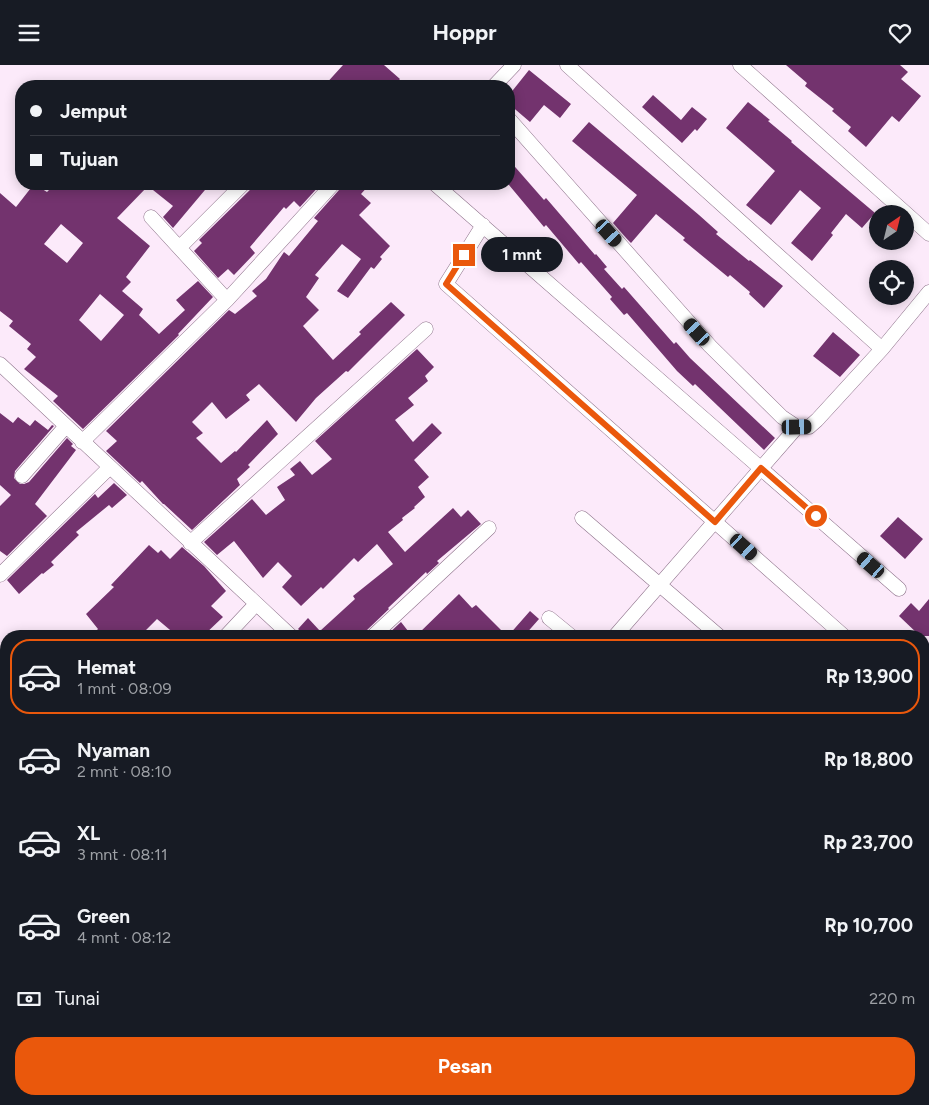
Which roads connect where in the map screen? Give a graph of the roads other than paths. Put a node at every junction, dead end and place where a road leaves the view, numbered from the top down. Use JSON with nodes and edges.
{"nodes":[{"id":1,"x":514,"y":65,"type":"edge"},
{"id":2,"x":567,"y":65,"type":"edge"},
{"id":3,"x":740,"y":65,"type":"edge"},
{"id":4,"x":500,"y":80,"type":"edge"},
{"id":5,"x":515,"y":126,"type":"edge"},
{"id":6,"x":237,"y":190,"type":"edge"},
{"id":7,"x":328,"y":190,"type":"edge"},
{"id":8,"x":442,"y":190,"type":"edge"},
{"id":9,"x":151,"y":217,"type":"dead end"},
{"id":10,"x":483,"y":225,"type":"junction"},
{"id":11,"x":929,"y":234,"type":"edge"},
{"id":12,"x":180,"y":247,"type":"junction"},
{"id":13,"x":929,"y":292,"type":"edge"},
{"id":14,"x":227,"y":300,"type":"junction"},
{"id":15,"x":426,"y":329,"type":"dead end"},
{"id":16,"x":882,"y":349,"type":"junction"},
{"id":17,"x":0,"y":364,"type":"edge"},
{"id":18,"x":66,"y":426,"type":"junction"},
{"id":19,"x":797,"y":427,"type":"junction"},
{"id":20,"x":82,"y":442,"type":"junction"},
{"id":21,"x":110,"y":467,"type":"junction"},
{"id":22,"x":761,"y":468,"type":"junction"},
{"id":23,"x":22,"y":476,"type":"dead end"},
{"id":24,"x":582,"y":518,"type":"dead end"},
{"id":25,"x":715,"y":522,"type":"junction"},
{"id":26,"x":490,"y":528,"type":"dead end"},
{"id":27,"x":190,"y":543,"type":"junction"},
{"id":28,"x":0,"y":575,"type":"edge"},
{"id":29,"x":659,"y":585,"type":"junction"},
{"id":30,"x":899,"y":589,"type":"dead end"},
{"id":31,"x":256,"y":604,"type":"junction"},
{"id":32,"x":549,"y":618,"type":"dead end"},
{"id":33,"x":232,"y":630,"type":"edge"},
{"id":34,"x":284,"y":630,"type":"edge"},
{"id":35,"x":380,"y":630,"type":"edge"},
{"id":36,"x":564,"y":630,"type":"edge"},
{"id":37,"x":620,"y":630,"type":"edge"},
{"id":38,"x":712,"y":630,"type":"edge"},
{"id":39,"x":837,"y":630,"type":"edge"}],
"edges":[{"from":1,"to":4,"type":"street"},
{"from":2,"to":16,"type":"street"},
{"from":3,"to":11,"type":"street"},
{"from":5,"to":19,"type":"street"},
{"from":6,"to":12,"type":"street"},
{"from":7,"to":14,"type":"street"},
{"from":8,"to":10,"type":"street"},
{"from":9,"to":12,"type":"street"},
{"from":10,"to":22,"type":"street"},
{"from":10,"to":25,"type":"street"},
{"from":12,"to":14,"type":"street"},
{"from":13,"to":16,"type":"street"},
{"from":14,"to":20,"type":"street"},
{"from":15,"to":27,"type":"street"},
{"from":16,"to":19,"type":"street"},
{"from":17,"to":18,"type":"street"},
{"from":18,"to":20,"type":"street"},
{"from":18,"to":23,"type":"street"},
{"from":19,"to":22,"type":"street"},
{"from":20,"to":21,"type":"street"},
{"from":21,"to":27,"type":"street"},
{"from":21,"to":28,"type":"street"},
{"from":22,"to":25,"type":"street"},
{"from":22,"to":30,"type":"street"},
{"from":24,"to":29,"type":"street"},
{"from":25,"to":29,"type":"street"},
{"from":25,"to":39,"type":"street"},
{"from":26,"to":35,"type":"street"},
{"from":27,"to":31,"type":"street"},
{"from":29,"to":37,"type":"street"},
{"from":29,"to":38,"type":"street"},
{"from":31,"to":33,"type":"street"},
{"from":31,"to":34,"type":"street"},
{"from":32,"to":36,"type":"street"}]}
